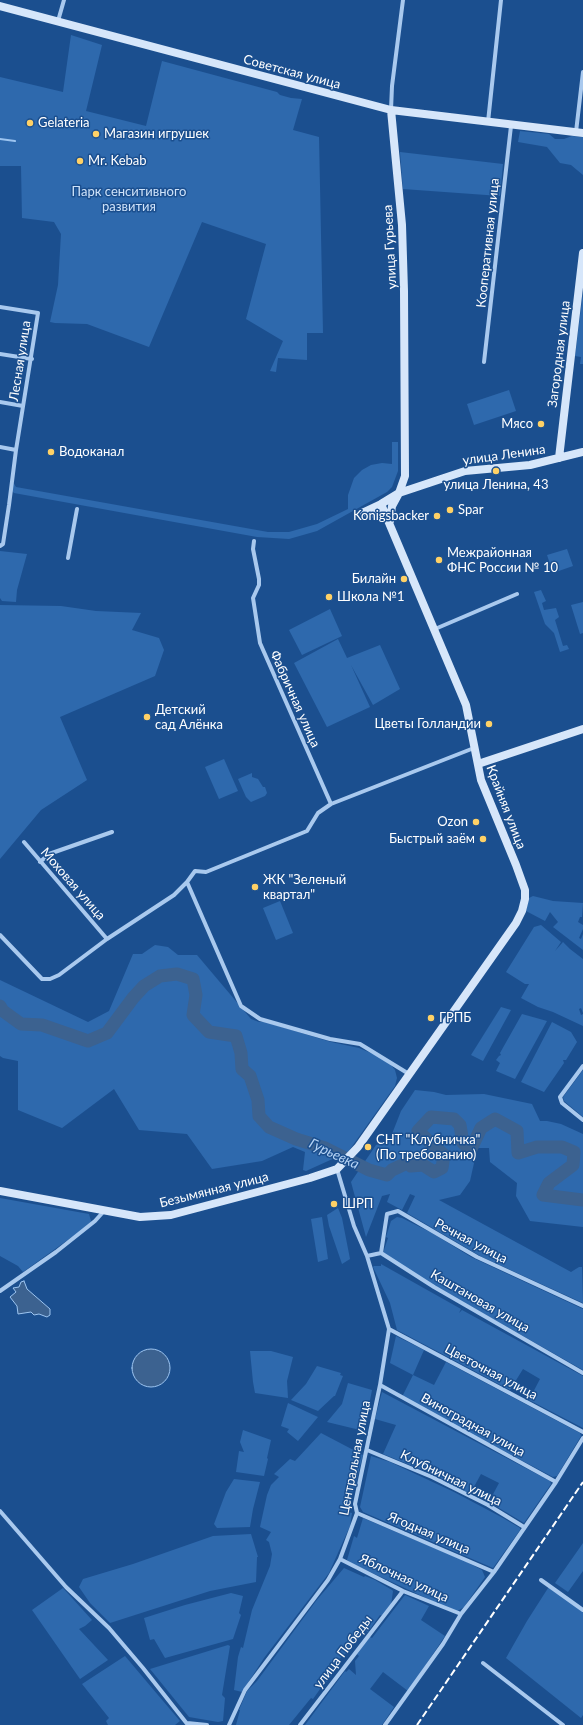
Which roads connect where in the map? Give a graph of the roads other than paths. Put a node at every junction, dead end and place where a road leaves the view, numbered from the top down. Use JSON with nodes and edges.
{"nodes":[{"id":1,"x":64,"y":0,"type":"edge"},
{"id":2,"x":403,"y":0,"type":"edge"},
{"id":3,"x":501,"y":0,"type":"edge"},
{"id":4,"x":0,"y":6,"type":"edge"},
{"id":5,"x":58,"y":22,"type":"junction"},
{"id":6,"x":583,"y":72,"type":"edge"},
{"id":7,"x":391,"y":110,"type":"junction"},
{"id":8,"x":488,"y":123,"type":"junction"},
{"id":9,"x":511,"y":126,"type":"junction"},
{"id":10,"x":579,"y":133,"type":"edge"},
{"id":11,"x":583,"y":253,"type":"edge"},
{"id":12,"x":0,"y":307,"type":"edge"},
{"id":13,"x":0,"y":354,"type":"edge"},
{"id":14,"x":32,"y":359,"type":"junction"},
{"id":15,"x":484,"y":362,"type":"dead end"},
{"id":16,"x":0,"y":402,"type":"edge"},
{"id":17,"x":23,"y":406,"type":"junction"},
{"id":18,"x":0,"y":447,"type":"edge"},
{"id":19,"x":16,"y":450,"type":"junction"},
{"id":20,"x":583,"y":452,"type":"edge"},
{"id":21,"x":559,"y":458,"type":"junction"},
{"id":22,"x":400,"y":493,"type":"junction"},
{"id":23,"x":381,"y":504,"type":"junction"},
{"id":24,"x":77,"y":509,"type":"dead end"},
{"id":25,"x":390,"y":522,"type":"junction"},
{"id":26,"x":254,"y":541,"type":"dead end"},
{"id":27,"x":0,"y":546,"type":"edge"},
{"id":28,"x":68,"y":558,"type":"dead end"},
{"id":29,"x":517,"y":594,"type":"dead end"},
{"id":30,"x":435,"y":629,"type":"junction"},
{"id":31,"x":583,"y":729,"type":"edge"},
{"id":32,"x":474,"y":748,"type":"junction"},
{"id":33,"x":478,"y":764,"type":"junction"},
{"id":34,"x":331,"y":804,"type":"junction"},
{"id":35,"x":112,"y":832,"type":"dead end"},
{"id":36,"x":24,"y":842,"type":"dead end"},
{"id":37,"x":40,"y":862,"type":"junction"},
{"id":38,"x":187,"y":882,"type":"junction"},
{"id":39,"x":0,"y":935,"type":"edge"},
{"id":40,"x":107,"y":939,"type":"junction"},
{"id":41,"x":583,"y":1066,"type":"edge"},
{"id":42,"x":410,"y":1074,"type":"junction"},
{"id":43,"x":583,"y":1120,"type":"edge"},
{"id":44,"x":337,"y":1169,"type":"junction"},
{"id":45,"x":0,"y":1191,"type":"edge"},
{"id":46,"x":105,"y":1211,"type":"junction"},
{"id":47,"x":381,"y":1253,"type":"junction"},
{"id":48,"x":367,"y":1256,"type":"junction"},
{"id":49,"x":0,"y":1291,"type":"edge"},
{"id":50,"x":583,"y":1306,"type":"edge"},
{"id":51,"x":390,"y":1329,"type":"junction"},
{"id":52,"x":583,"y":1373,"type":"edge"},
{"id":53,"x":380,"y":1385,"type":"junction"},
{"id":54,"x":583,"y":1432,"type":"edge"},
{"id":55,"x":583,"y":1438,"type":"edge"},
{"id":56,"x":367,"y":1450,"type":"junction"},
{"id":57,"x":556,"y":1482,"type":"junction"},
{"id":58,"x":0,"y":1511,"type":"edge"},
{"id":59,"x":357,"y":1512,"type":"junction"},
{"id":60,"x":524,"y":1527,"type":"junction"},
{"id":61,"x":340,"y":1558,"type":"junction"},
{"id":62,"x":494,"y":1572,"type":"junction"},
{"id":63,"x":541,"y":1580,"type":"dead end"},
{"id":64,"x":402,"y":1591,"type":"junction"},
{"id":65,"x":583,"y":1610,"type":"edge"},
{"id":66,"x":461,"y":1614,"type":"junction"},
{"id":67,"x":484,"y":1663,"type":"dead end"},
{"id":68,"x":188,"y":1724,"type":"edge"},
{"id":69,"x":207,"y":1725,"type":"edge"},
{"id":70,"x":229,"y":1725,"type":"edge"},
{"id":71,"x":300,"y":1725,"type":"edge"},
{"id":72,"x":385,"y":1725,"type":"edge"},
{"id":73,"x":563,"y":1725,"type":"edge"}],
"edges":[{"from":1,"to":5,"type":"street"},
{"from":2,"to":7,"type":"street","name":"улица Гурьева"},
{"from":3,"to":8,"type":"street"},
{"from":4,"to":5,"type":"main road","name":"Советская улица"},
{"from":5,"to":7,"type":"main road","name":"Советская улица"},
{"from":6,"to":10,"type":"street"},
{"from":7,"to":8,"type":"main road","name":"Советская улица"},
{"from":7,"to":22,"type":"main road","name":"улица Гурьева"},
{"from":8,"to":9,"type":"main road","name":"Советская улица"},
{"from":9,"to":10,"type":"main road","name":"Советская улица"},
{"from":9,"to":15,"type":"street","name":"Кооперативная улица"},
{"from":11,"to":21,"type":"main road","name":"Загородная улица"},
{"from":12,"to":14,"type":"street","name":"Лесная улица"},
{"from":13,"to":14,"type":"street"},
{"from":14,"to":17,"type":"street","name":"Лесная улица"},
{"from":16,"to":17,"type":"street"},
{"from":17,"to":19,"type":"street","name":"Лесная улица"},
{"from":18,"to":19,"type":"street"},
{"from":19,"to":27,"type":"street","name":"Лесная улица"},
{"from":20,"to":21,"type":"main road","name":"улица Ленина"},
{"from":21,"to":22,"type":"main road","name":"улица Ленина"},
{"from":22,"to":23,"type":"main road","name":"улица Ленина"},
{"from":22,"to":25,"type":"main road","name":"улица Гурьева"},
{"from":23,"to":25,"type":"main road","name":"Крайняя улица"},
{"from":23,"to":25,"type":"main road","name":"улица Ленина"},
{"from":24,"to":28,"type":"street"},
{"from":25,"to":30,"type":"main road","name":"Крайняя улица"},
{"from":26,"to":34,"type":"street","name":"Фабричная улица"},
{"from":29,"to":30,"type":"street"},
{"from":30,"to":32,"type":"main road","name":"Крайняя улица"},
{"from":31,"to":33,"type":"main road"},
{"from":32,"to":33,"type":"main road","name":"Крайняя улица"},
{"from":32,"to":34,"type":"street"},
{"from":33,"to":42,"type":"main road","name":"Крайняя улица"},
{"from":34,"to":38,"type":"street"},
{"from":35,"to":37,"type":"street"},
{"from":36,"to":37,"type":"street","name":"Моховая улица"},
{"from":37,"to":40,"type":"street","name":"Моховая улица"},
{"from":38,"to":40,"type":"street"},
{"from":38,"to":42,"type":"street"},
{"from":39,"to":40,"type":"street"},
{"from":41,"to":43,"type":"street"},
{"from":42,"to":44,"type":"main road"},
{"from":44,"to":46,"type":"main road","name":"Безымянная улица"},
{"from":44,"to":48,"type":"street","name":"Центральная улица"},
{"from":45,"to":46,"type":"main road","name":"Безымянная улица"},
{"from":46,"to":49,"type":"street"},
{"from":47,"to":48,"type":"street"},
{"from":47,"to":50,"type":"street","name":"Речная улица"},
{"from":47,"to":52,"type":"street","name":"Каштановая улица"},
{"from":48,"to":51,"type":"street","name":"Центральная улица"},
{"from":51,"to":53,"type":"street","name":"Центральная улица"},
{"from":51,"to":54,"type":"street","name":"Цветочная улица"},
{"from":53,"to":56,"type":"street","name":"Центральная улица"},
{"from":53,"to":57,"type":"street","name":"Виноградная улица"},
{"from":55,"to":57,"type":"street"},
{"from":56,"to":59,"type":"street","name":"Центральная улица"},
{"from":56,"to":60,"type":"street","name":"Клубничная улица"},
{"from":57,"to":60,"type":"street"},
{"from":58,"to":68,"type":"street"},
{"from":59,"to":61,"type":"street","name":"Центральная улица"},
{"from":59,"to":62,"type":"street","name":"Ягодная улица"},
{"from":60,"to":62,"type":"street"},
{"from":61,"to":64,"type":"street","name":"Яблочная улица"},
{"from":61,"to":70,"type":"street","name":"Центральная улица"},
{"from":62,"to":66,"type":"street"},
{"from":63,"to":65,"type":"street"},
{"from":64,"to":66,"type":"street","name":"Яблочная улица"},
{"from":64,"to":71,"type":"street","name":"улица Победы"},
{"from":66,"to":72,"type":"street"},
{"from":67,"to":73,"type":"street"},
{"from":68,"to":69,"type":"street"}]}
